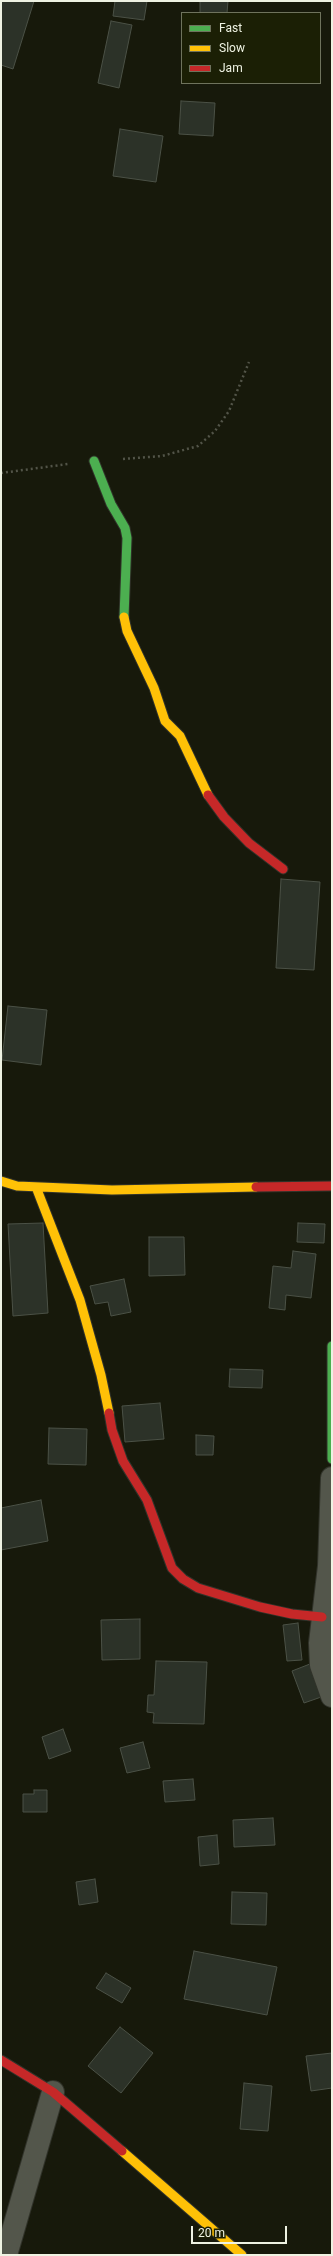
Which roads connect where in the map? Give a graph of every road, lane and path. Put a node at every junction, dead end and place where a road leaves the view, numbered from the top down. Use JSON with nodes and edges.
{"nodes":[{"id":1,"x":249,"y":362,"type":"dead end"},
{"id":2,"x":94,"y":462,"type":"junction"},
{"id":3,"x":1,"y":473,"type":"edge"},
{"id":4,"x":283,"y":869,"type":"dead end"},
{"id":5,"x":1,"y":1181,"type":"edge"},
{"id":6,"x":332,"y":1186,"type":"edge"},
{"id":7,"x":36,"y":1187,"type":"junction"},
{"id":8,"x":332,"y":1346,"type":"edge"},
{"id":9,"x":332,"y":1459,"type":"edge"},
{"id":10,"x":332,"y":1478,"type":"edge"},
{"id":11,"x":322,"y":1617,"type":"junction"},
{"id":12,"x":332,"y":1696,"type":"edge"},
{"id":13,"x":1,"y":2060,"type":"edge"},
{"id":14,"x":53,"y":2092,"type":"junction"},
{"id":15,"x":6,"y":2255,"type":"edge"},
{"id":16,"x":242,"y":2255,"type":"edge"}],
"edges":[{"from":1,"to":2,"type":"path"},
{"from":2,"to":3,"type":"path"},
{"from":2,"to":4,"type":"street"},
{"from":5,"to":7,"type":"street"},
{"from":6,"to":7,"type":"street"},
{"from":7,"to":11,"type":"street"},
{"from":8,"to":9,"type":"street"},
{"from":10,"to":11,"type":"street"},
{"from":11,"to":12,"type":"street"},
{"from":13,"to":14,"type":"street"},
{"from":14,"to":15,"type":"street"},
{"from":14,"to":16,"type":"street"}]}
